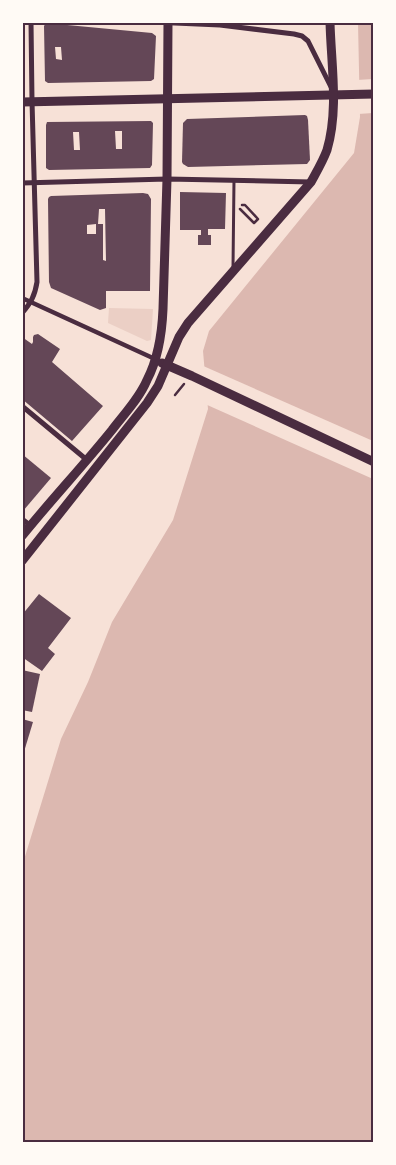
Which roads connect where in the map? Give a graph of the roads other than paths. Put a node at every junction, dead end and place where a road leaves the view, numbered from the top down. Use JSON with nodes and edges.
{"nodes":[{"id":1,"x":31,"y":22,"type":"edge"},
{"id":2,"x":152,"y":22,"type":"edge"},
{"id":3,"x":330,"y":22,"type":"edge"},
{"id":4,"x":168,"y":23,"type":"edge"},
{"id":5,"x":334,"y":94,"type":"junction"},
{"id":6,"x":374,"y":94,"type":"edge"},
{"id":7,"x":167,"y":98,"type":"junction"},
{"id":8,"x":27,"y":101,"type":"edge"},
{"id":9,"x":167,"y":179,"type":"junction"},
{"id":10,"x":234,"y":180,"type":"junction"},
{"id":11,"x":311,"y":182,"type":"junction"},
{"id":12,"x":35,"y":183,"type":"junction"},
{"id":13,"x":22,"y":184,"type":"edge"},
{"id":14,"x":233,"y":271,"type":"junction"},
{"id":15,"x":22,"y":298,"type":"edge"},
{"id":16,"x":32,"y":302,"type":"junction"},
{"id":17,"x":22,"y":313,"type":"edge"},
{"id":18,"x":155,"y":360,"type":"junction"},
{"id":19,"x":166,"y":365,"type":"junction"},
{"id":20,"x":22,"y":406,"type":"edge"},
{"id":21,"x":87,"y":460,"type":"junction"},
{"id":22,"x":374,"y":462,"type":"edge"},
{"id":23,"x":22,"y":519,"type":"edge"},
{"id":24,"x":30,"y":526,"type":"junction"},
{"id":25,"x":22,"y":536,"type":"edge"},
{"id":26,"x":22,"y":561,"type":"edge"}],
"edges":[{"from":1,"to":8,"type":"street"},
{"from":2,"to":4,"type":"street"},
{"from":3,"to":5,"type":"main road"},
{"from":4,"to":5,"type":"street"},
{"from":4,"to":7,"type":"main road"},
{"from":5,"to":6,"type":"main road"},
{"from":5,"to":7,"type":"main road"},
{"from":5,"to":11,"type":"main road"},
{"from":7,"to":8,"type":"main road"},
{"from":7,"to":9,"type":"main road"},
{"from":8,"to":12,"type":"street"},
{"from":9,"to":10,"type":"street"},
{"from":9,"to":12,"type":"street"},
{"from":9,"to":18,"type":"main road"},
{"from":10,"to":11,"type":"street"},
{"from":10,"to":14,"type":"lane"},
{"from":11,"to":14,"type":"main road"},
{"from":12,"to":13,"type":"street"},
{"from":12,"to":16,"type":"street"},
{"from":14,"to":19,"type":"main road"},
{"from":15,"to":16,"type":"street"},
{"from":16,"to":17,"type":"street"},
{"from":16,"to":18,"type":"street"},
{"from":18,"to":19,"type":"main road"},
{"from":18,"to":21,"type":"main road"},
{"from":19,"to":22,"type":"main road"},
{"from":19,"to":26,"type":"main road"},
{"from":20,"to":21,"type":"street"},
{"from":21,"to":24,"type":"main road"},
{"from":23,"to":24,"type":"street"},
{"from":24,"to":25,"type":"main road"}]}
